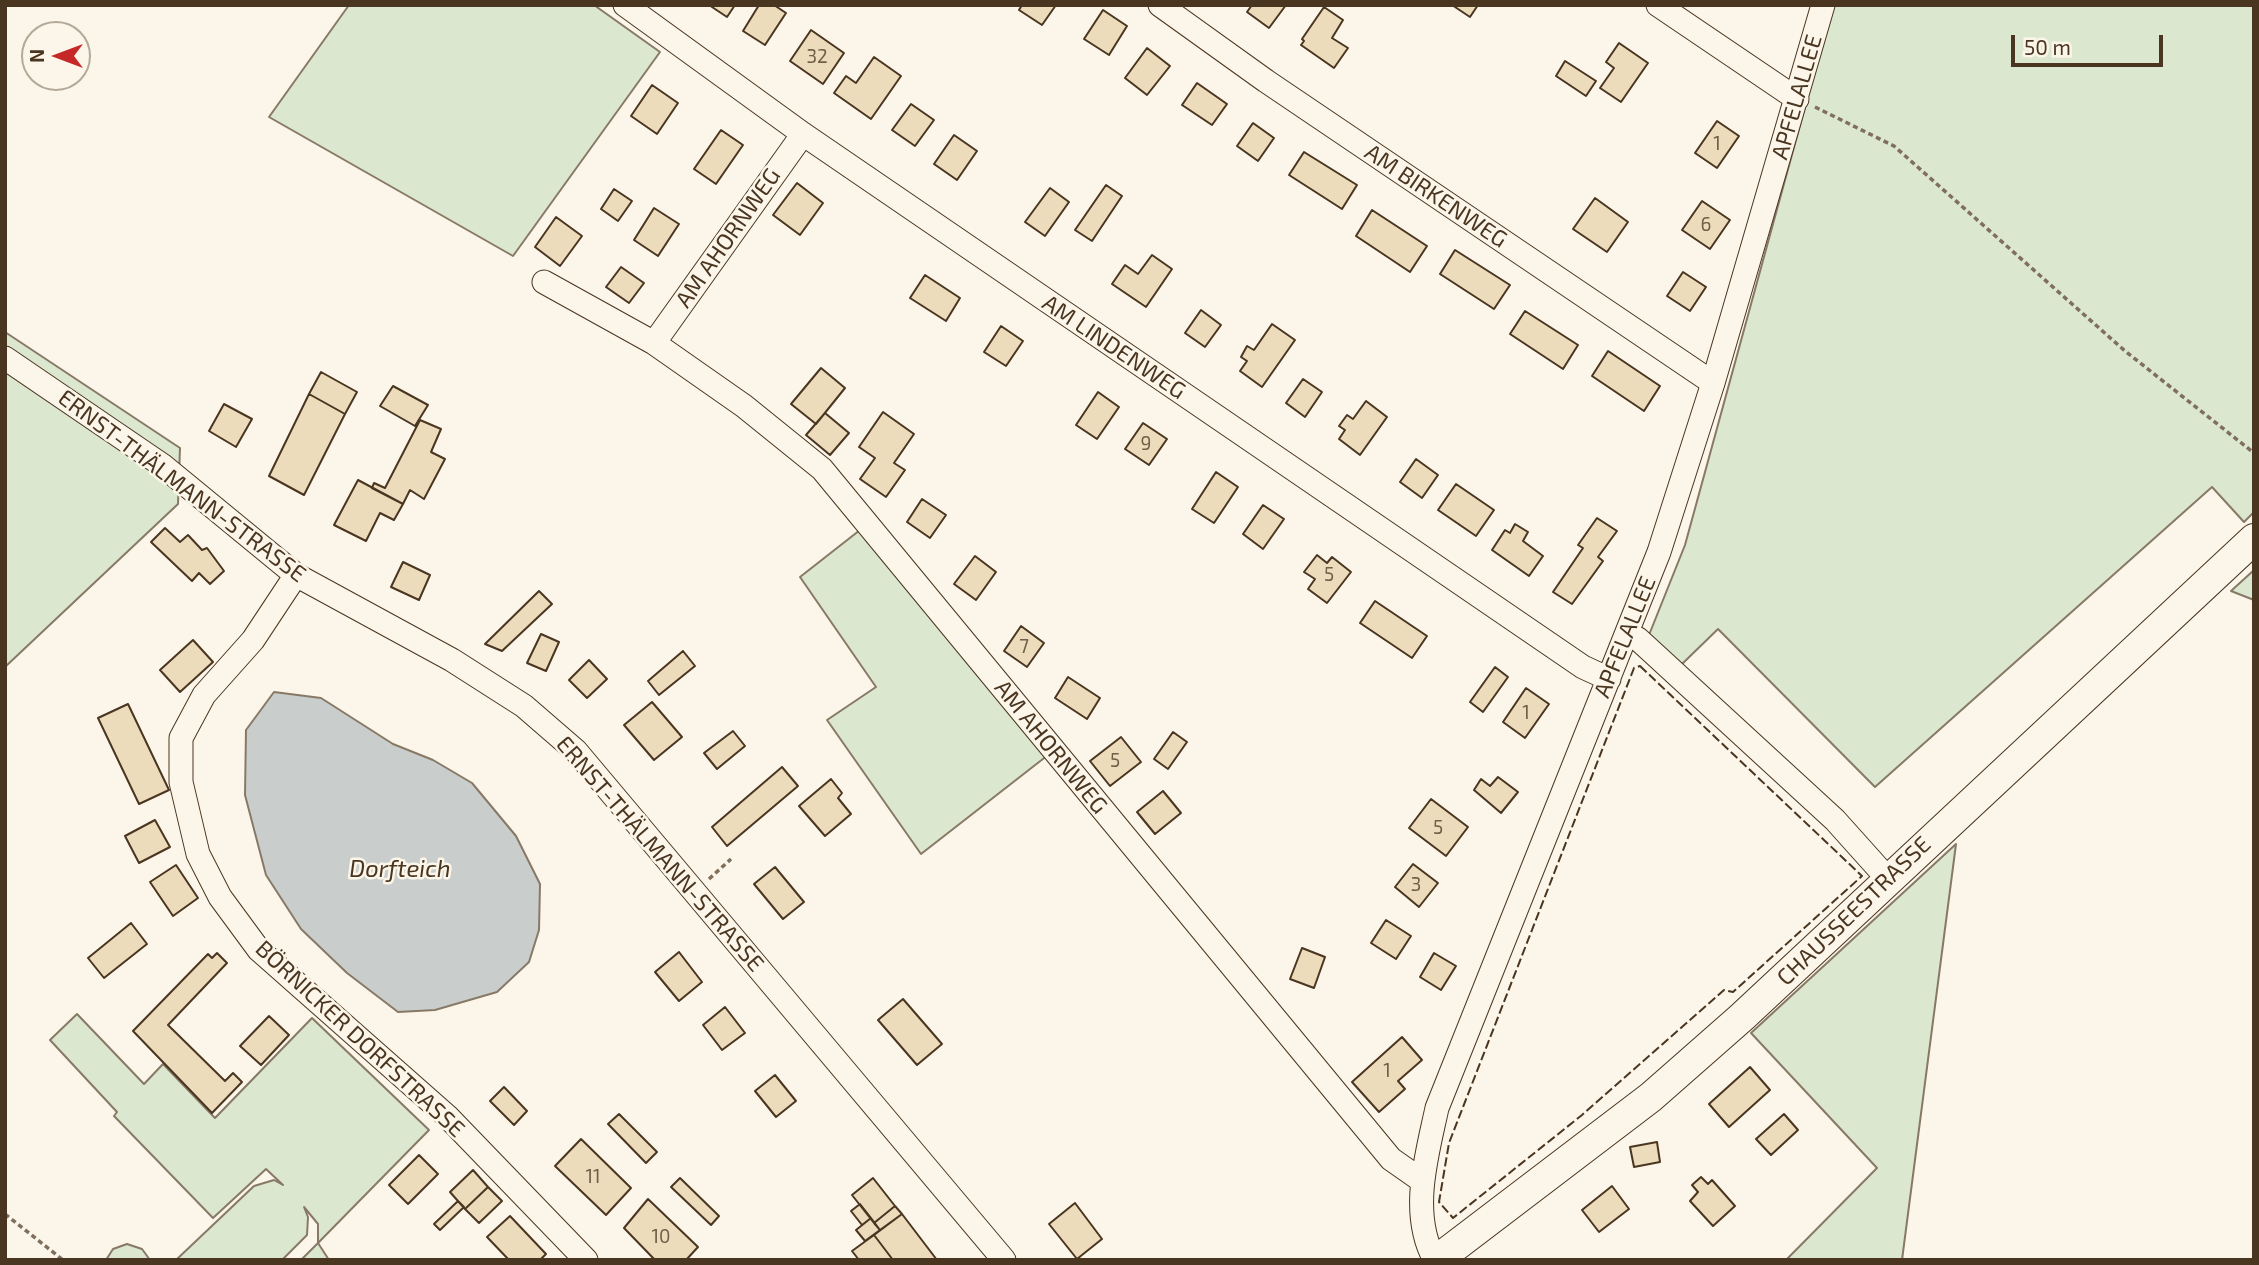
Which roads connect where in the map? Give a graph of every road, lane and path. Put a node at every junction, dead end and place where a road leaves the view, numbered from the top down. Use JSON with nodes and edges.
{"nodes":[{"id":1,"x":625,"y":5,"type":"edge"},
{"id":2,"x":1160,"y":5,"type":"edge"},
{"id":3,"x":1658,"y":5,"type":"edge"},
{"id":4,"x":1823,"y":5,"type":"edge"},
{"id":5,"x":1797,"y":99,"type":"junction"},
{"id":6,"x":803,"y":134,"type":"junction"},
{"id":7,"x":544,"y":282,"type":"dead end"},
{"id":8,"x":654,"y":343,"type":"junction"},
{"id":9,"x":5,"y":358,"type":"edge"},
{"id":10,"x":1713,"y":383,"type":"junction"},
{"id":11,"x":2254,"y":453,"type":"edge"},
{"id":12,"x":2254,"y":540,"type":"edge"},
{"id":13,"x":296,"y":575,"type":"junction"},
{"id":14,"x":1627,"y":634,"type":"junction"},
{"id":15,"x":1609,"y":679,"type":"junction"},
{"id":16,"x":731,"y":859,"type":"dead end"},
{"id":17,"x":1887,"y":878,"type":"junction"},
{"id":18,"x":707,"y":880,"type":"dead end"},
{"id":19,"x":1421,"y":1180,"type":"junction"},
{"id":20,"x":5,"y":1214,"type":"edge"},
{"id":21,"x":62,"y":1260,"type":"edge"},
{"id":22,"x":586,"y":1260,"type":"edge"},
{"id":23,"x":1004,"y":1260,"type":"edge"},
{"id":24,"x":1436,"y":1260,"type":"edge"}],
"edges":[{"from":1,"to":6,"type":"street","name":"AM LINDENWEG"},
{"from":2,"to":10,"type":"street","name":"AM BIRKENWEG"},
{"from":3,"to":5,"type":"street"},
{"from":4,"to":5,"type":"street","name":"APFELALLEE"},
{"from":5,"to":10,"type":"street","name":"APFELALLEE"},
{"from":5,"to":11,"type":"path"},
{"from":6,"to":8,"type":"street","name":"AM AHORNWEG"},
{"from":6,"to":15,"type":"street","name":"AM LINDENWEG"},
{"from":7,"to":8,"type":"street","name":"AM AHORNWEG"},
{"from":8,"to":19,"type":"street","name":"AM AHORNWEG"},
{"from":9,"to":13,"type":"street","name":"ERNST-THÄLMANN-STRASSE"},
{"from":10,"to":14,"type":"street","name":"APFELALLEE"},
{"from":12,"to":17,"type":"main road","name":"CHAUSSEESTRASSE"},
{"from":13,"to":22,"type":"street","name":"BÖRNICKER DORFSTRASSE"},
{"from":13,"to":23,"type":"street","name":"ERNST-THÄLMANN-STRASSE"},
{"from":14,"to":15,"type":"street","name":"APFELALLEE"},
{"from":14,"to":17,"type":"street"},
{"from":15,"to":19,"type":"street","name":"APFELALLEE"},
{"from":16,"to":18,"type":"path"},
{"from":17,"to":24,"type":"main road","name":"CHAUSSEESTRASSE"},
{"from":19,"to":24,"type":"street","name":"APFELALLEE"},
{"from":20,"to":21,"type":"path"}]}
